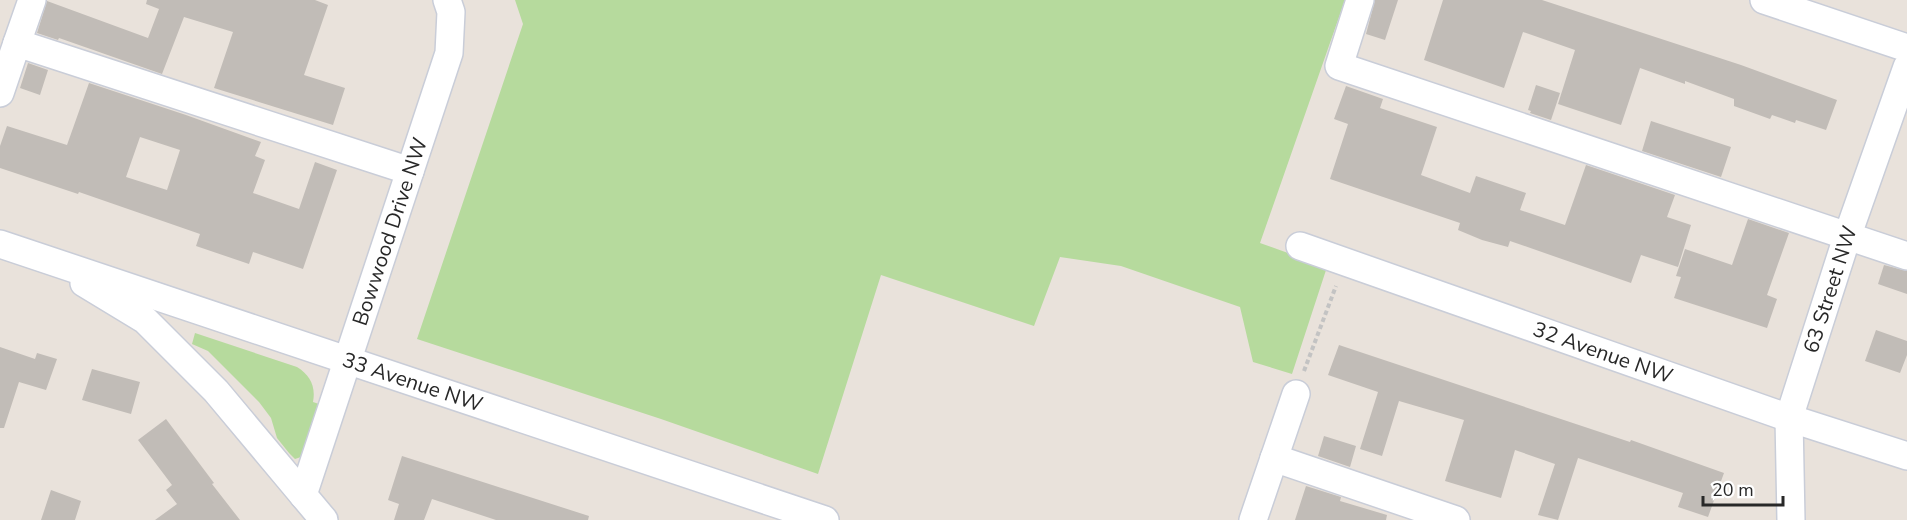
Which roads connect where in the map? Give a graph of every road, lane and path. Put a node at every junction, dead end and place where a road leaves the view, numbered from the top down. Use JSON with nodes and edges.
{"nodes":[{"id":1,"x":32,"y":0,"type":"edge"},
{"id":2,"x":447,"y":0,"type":"edge"},
{"id":3,"x":1360,"y":0,"type":"edge"},
{"id":4,"x":1764,"y":0,"type":"edge"},
{"id":5,"x":17,"y":43,"type":"junction"},
{"id":6,"x":1907,"y":48,"type":"edge"},
{"id":7,"x":1907,"y":67,"type":"edge"},
{"id":8,"x":0,"y":93,"type":"edge"},
{"id":9,"x":410,"y":171,"type":"junction"},
{"id":10,"x":1847,"y":237,"type":"junction"},
{"id":11,"x":0,"y":244,"type":"edge"},
{"id":12,"x":1300,"y":246,"type":"dead end"},
{"id":13,"x":1907,"y":256,"type":"edge"},
{"id":14,"x":42,"y":258,"type":"junction"},
{"id":15,"x":1344,"y":262,"type":"junction"},
{"id":16,"x":348,"y":361,"type":"junction"},
{"id":17,"x":1296,"y":394,"type":"joint"},
{"id":18,"x":1789,"y":418,"type":"junction"},
{"id":19,"x":1907,"y":456,"type":"edge"},
{"id":20,"x":1274,"y":458,"type":"junction"},
{"id":21,"x":303,"y":495,"type":"junction"},
{"id":22,"x":324,"y":520,"type":"edge"},
{"id":23,"x":825,"y":520,"type":"edge"},
{"id":24,"x":1253,"y":520,"type":"edge"},
{"id":25,"x":1456,"y":520,"type":"edge"},
{"id":26,"x":1791,"y":520,"type":"edge"}],
"edges":[{"from":1,"to":5,"type":"street"},
{"from":2,"to":9,"type":"street","name":"Bowwood Drive NW"},
{"from":3,"to":10,"type":"street"},
{"from":4,"to":6,"type":"street"},
{"from":5,"to":8,"type":"street"},
{"from":5,"to":9,"type":"street"},
{"from":7,"to":10,"type":"street","name":"63 Street NW"},
{"from":9,"to":16,"type":"street","name":"Bowwood Drive NW"},
{"from":10,"to":13,"type":"street"},
{"from":10,"to":18,"type":"street","name":"63 Street NW"},
{"from":11,"to":14,"type":"street","name":"33 Avenue NW"},
{"from":12,"to":15,"type":"street","name":"32 Avenue NW"},
{"from":14,"to":16,"type":"street","name":"33 Avenue NW"},
{"from":14,"to":21,"type":"street"},
{"from":15,"to":17,"type":"path"},
{"from":15,"to":18,"type":"street","name":"32 Avenue NW"},
{"from":16,"to":21,"type":"street","name":"Bowwood Drive NW"},
{"from":16,"to":23,"type":"street","name":"33 Avenue NW"},
{"from":17,"to":20,"type":"street"},
{"from":18,"to":19,"type":"street","name":"32 Avenue NW"},
{"from":18,"to":26,"type":"street","name":"63 Street NW"},
{"from":20,"to":24,"type":"street"},
{"from":20,"to":25,"type":"street"},
{"from":21,"to":22,"type":"street"}]}
